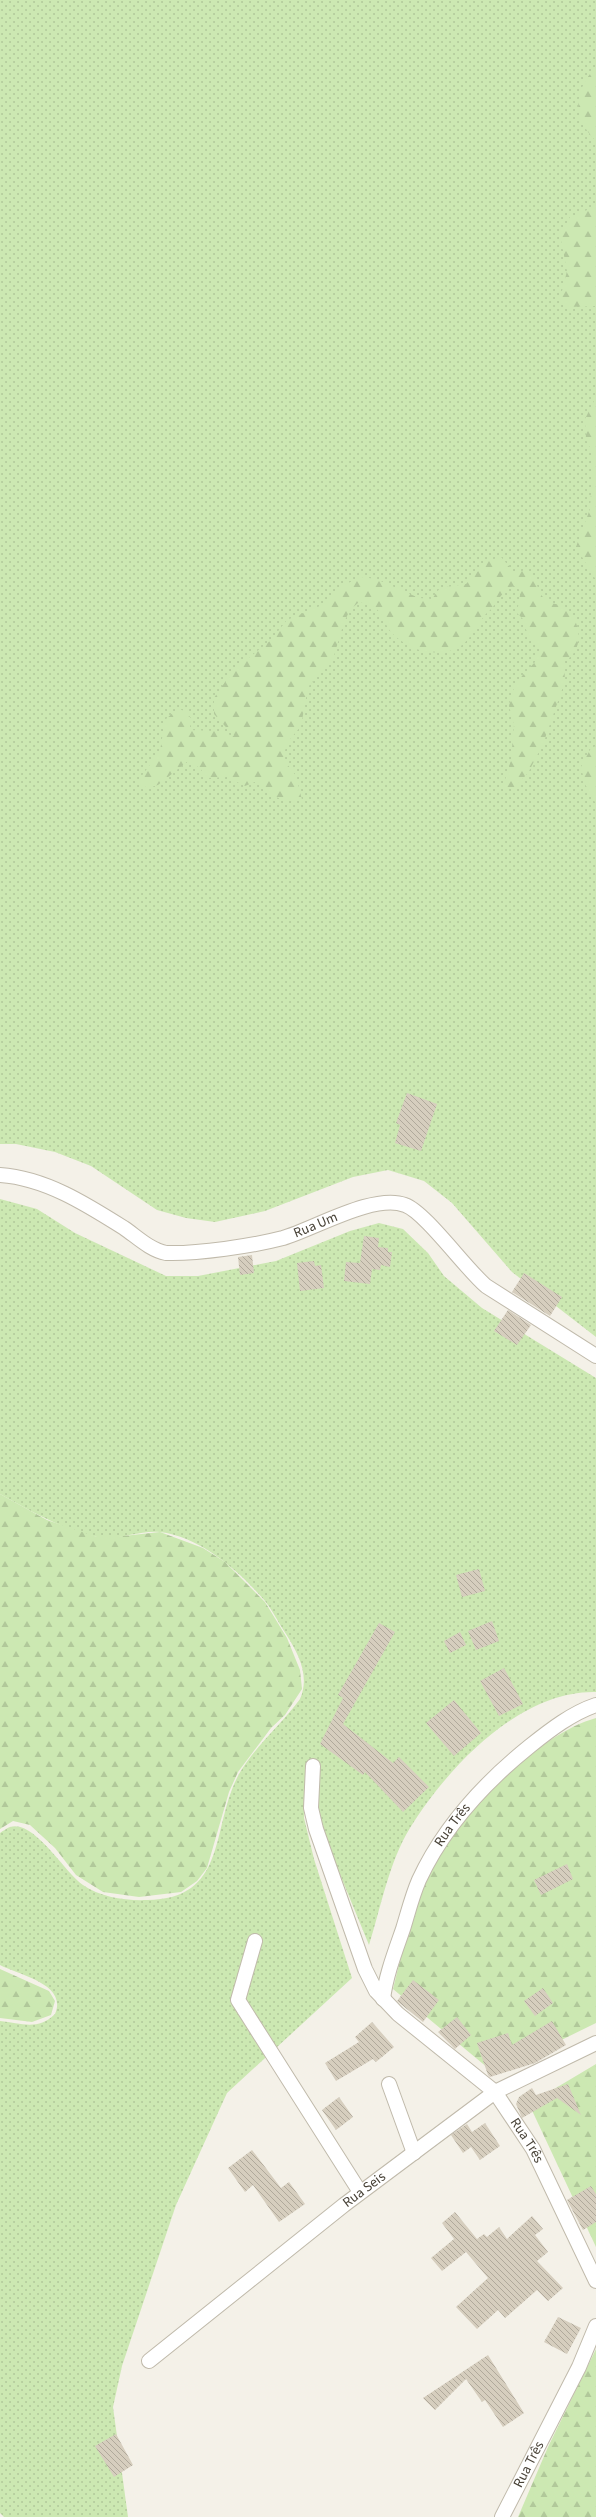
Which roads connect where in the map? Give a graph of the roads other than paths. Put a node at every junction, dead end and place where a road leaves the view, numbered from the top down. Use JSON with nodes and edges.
{"nodes":[{"id":1,"x":0,"y":1175,"type":"edge"},
{"id":2,"x":596,"y":1356,"type":"edge"},
{"id":3,"x":596,"y":1705,"type":"edge"},
{"id":4,"x":313,"y":1766,"type":"dead end"},
{"id":5,"x":255,"y":1941,"type":"dead end"},
{"id":6,"x":383,"y":1999,"type":"junction"},
{"id":7,"x":596,"y":2043,"type":"edge"},
{"id":8,"x":389,"y":2084,"type":"dead end"},
{"id":9,"x":495,"y":2092,"type":"junction"},
{"id":10,"x":414,"y":2153,"type":"junction"},
{"id":11,"x":360,"y":2192,"type":"junction"},
{"id":12,"x":596,"y":2281,"type":"edge"},
{"id":13,"x":596,"y":2326,"type":"edge"},
{"id":14,"x":149,"y":2361,"type":"dead end"},
{"id":15,"x":502,"y":2517,"type":"edge"}],
"edges":[{"from":1,"to":2,"type":"street","name":"Rua Um"},
{"from":3,"to":6,"type":"street","name":"Rua Três"},
{"from":4,"to":6,"type":"street","name":"Rua Três"},
{"from":5,"to":11,"type":"street"},
{"from":6,"to":9,"type":"street","name":"Rua Três"},
{"from":7,"to":9,"type":"street","name":"Rua Seis"},
{"from":8,"to":10,"type":"street"},
{"from":9,"to":10,"type":"street","name":"Rua Seis"},
{"from":9,"to":12,"type":"street","name":"Rua Três"},
{"from":10,"to":11,"type":"street","name":"Rua Seis"},
{"from":11,"to":14,"type":"street","name":"Rua Seis"},
{"from":13,"to":15,"type":"street","name":"Rua Três"}]}
